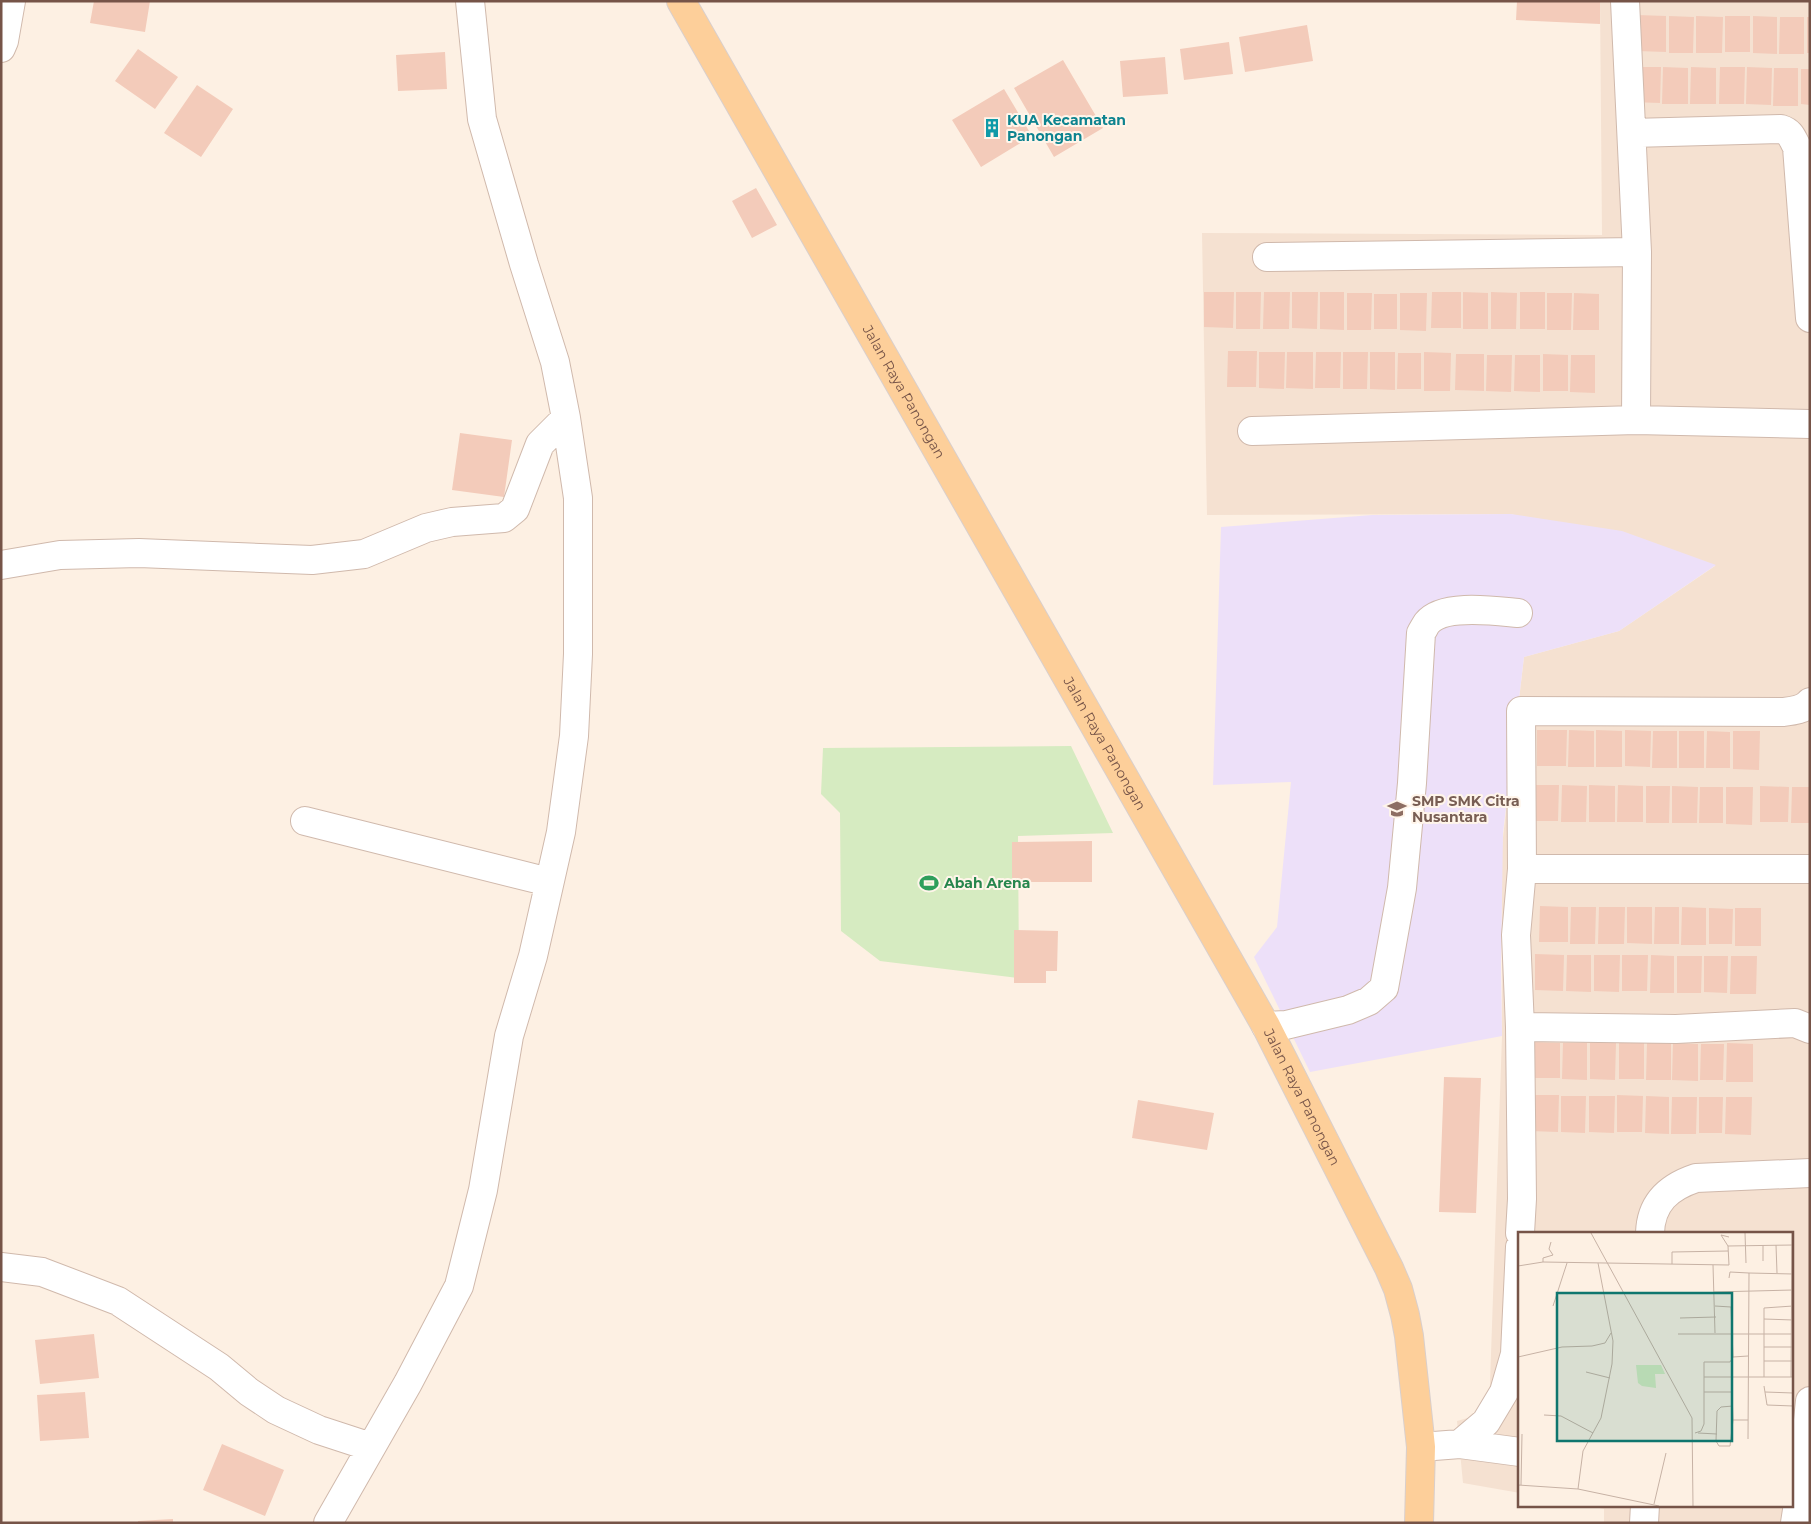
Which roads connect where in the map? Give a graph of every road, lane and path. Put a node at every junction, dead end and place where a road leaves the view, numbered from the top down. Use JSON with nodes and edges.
{"nodes":[{"id":1,"x":11,"y":1,"type":"edge"},
{"id":2,"x":470,"y":1,"type":"edge"},
{"id":3,"x":681,"y":1,"type":"edge"},
{"id":4,"x":1626,"y":1,"type":"edge"},
{"id":5,"x":1,"y":48,"type":"edge"},
{"id":6,"x":1632,"y":133,"type":"junction"},
{"id":7,"x":1637,"y":252,"type":"junction"},
{"id":8,"x":1267,"y":257,"type":"dead end"},
{"id":9,"x":1810,"y":318,"type":"edge"},
{"id":10,"x":566,"y":418,"type":"junction"},
{"id":11,"x":1636,"y":420,"type":"junction"},
{"id":12,"x":1810,"y":424,"type":"edge"},
{"id":13,"x":1252,"y":431,"type":"dead end"},
{"id":14,"x":1,"y":565,"type":"edge"},
{"id":15,"x":1518,"y":613,"type":"dead end"},
{"id":16,"x":1810,"y":702,"type":"edge"},
{"id":17,"x":306,"y":821,"type":"dead end"},
{"id":18,"x":1522,"y":869,"type":"junction"},
{"id":19,"x":1810,"y":869,"type":"edge"},
{"id":20,"x":549,"y":882,"type":"junction"},
{"id":21,"x":1266,"y":1026,"type":"junction"},
{"id":22,"x":1520,"y":1027,"type":"junction"},
{"id":23,"x":1810,"y":1029,"type":"edge"},
{"id":24,"x":1810,"y":1173,"type":"edge"},
{"id":25,"x":1520,"y":1232,"type":"edge"},
{"id":26,"x":1650,"y":1232,"type":"edge"},
{"id":27,"x":1,"y":1267,"type":"edge"},
{"id":28,"x":1518,"y":1283,"type":"edge"},
{"id":29,"x":1810,"y":1400,"type":"edge"},
{"id":30,"x":1460,"y":1444,"type":"junction"},
{"id":31,"x":371,"y":1447,"type":"junction"},
{"id":32,"x":1421,"y":1447,"type":"junction"},
{"id":33,"x":1518,"y":1452,"type":"edge"},
{"id":34,"x":1645,"y":1506,"type":"edge"},
{"id":35,"x":328,"y":1523,"type":"edge"},
{"id":36,"x":1419,"y":1523,"type":"edge"},
{"id":37,"x":1644,"y":1523,"type":"edge"},
{"id":38,"x":1795,"y":1523,"type":"edge"}],
"edges":[{"from":1,"to":5,"type":"street"},
{"from":2,"to":10,"type":"street"},
{"from":3,"to":21,"type":"main road","name":"Jalan Raya Panongan"},
{"from":4,"to":6,"type":"street"},
{"from":6,"to":7,"type":"street"},
{"from":6,"to":9,"type":"street"},
{"from":7,"to":8,"type":"street"},
{"from":7,"to":11,"type":"street"},
{"from":10,"to":14,"type":"street"},
{"from":10,"to":20,"type":"street"},
{"from":11,"to":12,"type":"street"},
{"from":11,"to":13,"type":"street"},
{"from":15,"to":21,"type":"street"},
{"from":16,"to":18,"type":"street"},
{"from":17,"to":20,"type":"street"},
{"from":18,"to":19,"type":"street"},
{"from":18,"to":22,"type":"street"},
{"from":20,"to":31,"type":"street"},
{"from":21,"to":32,"type":"main road","name":"Jalan Raya Panongan"},
{"from":22,"to":23,"type":"street"},
{"from":22,"to":25,"type":"street"},
{"from":24,"to":26,"type":"street"},
{"from":27,"to":31,"type":"street"},
{"from":28,"to":30,"type":"street"},
{"from":29,"to":38,"type":"street"},
{"from":30,"to":32,"type":"street"},
{"from":30,"to":33,"type":"street"},
{"from":31,"to":35,"type":"street"},
{"from":32,"to":36,"type":"main road","name":"Jalan Raya Panongan"},
{"from":34,"to":37,"type":"street"}]}
